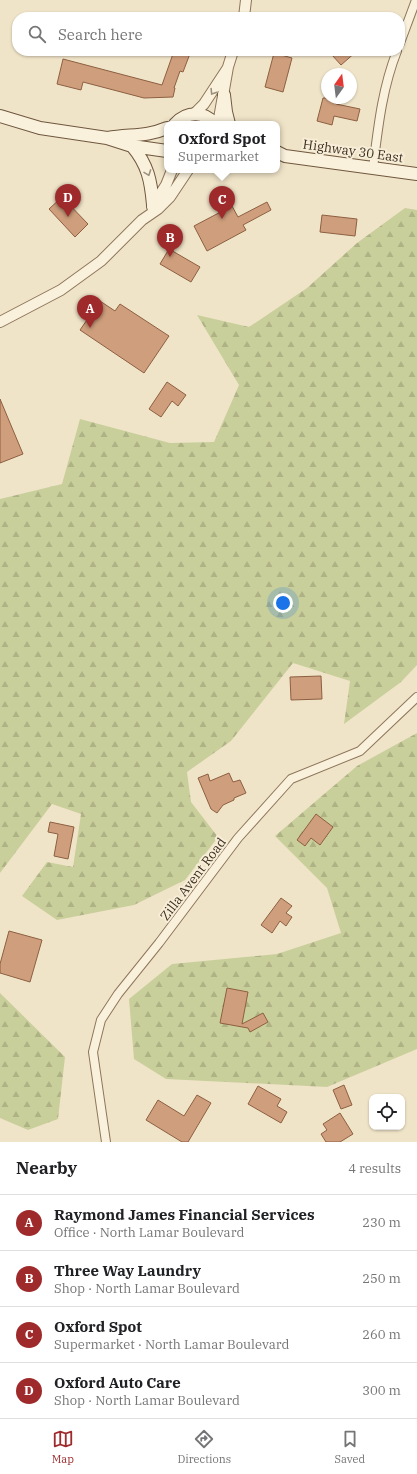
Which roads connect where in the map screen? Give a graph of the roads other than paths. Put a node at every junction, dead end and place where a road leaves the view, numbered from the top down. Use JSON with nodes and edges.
{"nodes":[{"id":1,"x":246,"y":0,"type":"edge"},
{"id":2,"x":416,"y":0,"type":"edge"},
{"id":3,"x":245,"y":12,"type":"edge"},
{"id":4,"x":405,"y":30,"type":"edge"},
{"id":5,"x":231,"y":56,"type":"edge"},
{"id":6,"x":395,"y":56,"type":"edge"},
{"id":7,"x":228,"y":67,"type":"junction"},
{"id":8,"x":224,"y":95,"type":"junction"},
{"id":9,"x":194,"y":114,"type":"junction"},
{"id":10,"x":0,"y":116,"type":"edge"},
{"id":11,"x":178,"y":121,"type":"edge"},
{"id":12,"x":212,"y":121,"type":"edge"},
{"id":13,"x":218,"y":121,"type":"edge"},
{"id":14,"x":228,"y":121,"type":"edge"},
{"id":15,"x":164,"y":129,"type":"edge"},
{"id":16,"x":107,"y":138,"type":"junction"},
{"id":17,"x":132,"y":146,"type":"junction"},
{"id":18,"x":164,"y":151,"type":"edge"},
{"id":19,"x":280,"y":156,"type":"edge"},
{"id":20,"x":374,"y":168,"type":"junction"},
{"id":21,"x":171,"y":173,"type":"edge"},
{"id":22,"x":186,"y":173,"type":"edge"},
{"id":23,"x":417,"y":174,"type":"edge"},
{"id":24,"x":151,"y":209,"type":"junction"},
{"id":25,"x":0,"y":322,"type":"edge"},
{"id":26,"x":417,"y":697,"type":"edge"},
{"id":27,"x":106,"y":1142,"type":"edge"}],
"edges":[{"from":1,"to":3,"type":"street"},
{"from":2,"to":4,"type":"street"},
{"from":5,"to":7,"type":"street"},
{"from":6,"to":20,"type":"street"},
{"from":7,"to":8,"type":"street"},
{"from":7,"to":9,"type":"street","one_way":true},
{"from":8,"to":13,"type":"street"},
{"from":8,"to":14,"type":"main road"},
{"from":9,"to":11,"type":"main road"},
{"from":9,"to":12,"type":"main road"},
{"from":10,"to":16,"type":"main road"},
{"from":15,"to":16,"type":"main road"},
{"from":16,"to":17,"type":"main road"},
{"from":17,"to":18,"type":"main road"},
{"from":17,"to":24,"type":"main road","one_way":true},
{"from":19,"to":20,"type":"main road","name":"Highway 30 East"},
{"from":20,"to":23,"type":"main road","name":"Highway 30 East"},
{"from":21,"to":24,"type":"street"},
{"from":22,"to":24,"type":"street"},
{"from":24,"to":25,"type":"street"},
{"from":26,"to":27,"type":"street","name":"Zilla Avent Road"}]}
